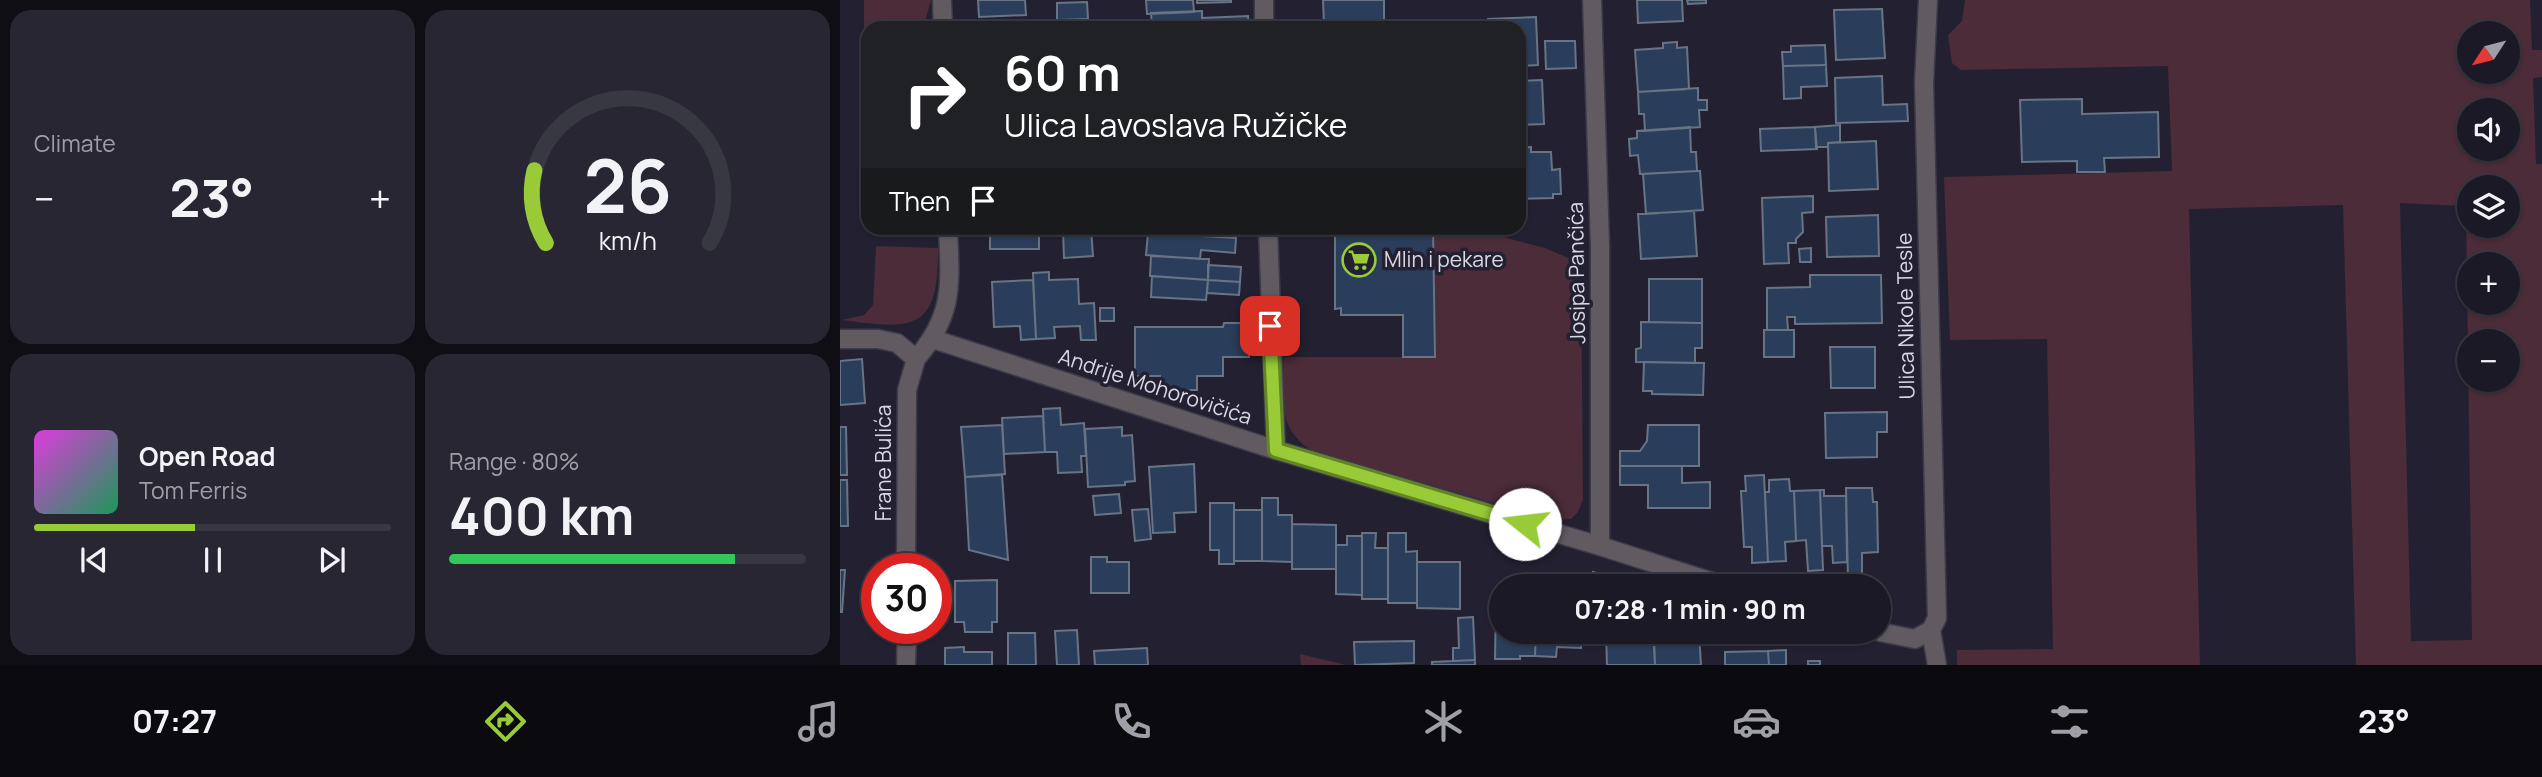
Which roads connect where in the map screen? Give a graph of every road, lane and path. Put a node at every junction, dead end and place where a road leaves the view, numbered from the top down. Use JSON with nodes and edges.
{"nodes":[{"id":1,"x":942,"y":0,"type":"edge"},
{"id":2,"x":1264,"y":0,"type":"edge"},
{"id":3,"x":1592,"y":0,"type":"edge"},
{"id":4,"x":1928,"y":0,"type":"edge"},
{"id":5,"x":943,"y":21,"type":"edge"},
{"id":6,"x":1264,"y":21,"type":"edge"},
{"id":7,"x":948,"y":235,"type":"edge"},
{"id":8,"x":1268,"y":235,"type":"edge"},
{"id":9,"x":840,"y":339,"type":"edge"},
{"id":10,"x":933,"y":339,"type":"junction"},
{"id":11,"x":916,"y":359,"type":"junction"},
{"id":12,"x":1276,"y":450,"type":"junction"},
{"id":13,"x":1600,"y":546,"type":"junction"},
{"id":14,"x":906,"y":553,"type":"edge"},
{"id":15,"x":1688,"y":574,"type":"edge"},
{"id":16,"x":1931,"y":630,"type":"junction"},
{"id":17,"x":1891,"y":634,"type":"edge"},
{"id":18,"x":906,"y":644,"type":"edge"},
{"id":19,"x":906,"y":665,"type":"edge"},
{"id":20,"x":1937,"y":665,"type":"edge"}],
"edges":[{"from":1,"to":5,"type":"street"},
{"from":2,"to":6,"type":"street"},
{"from":3,"to":13,"type":"street","name":"Josipa Pančića"},
{"from":4,"to":16,"type":"street","name":"Ulica Nikole Tesle"},
{"from":7,"to":10,"type":"street"},
{"from":8,"to":12,"type":"street"},
{"from":9,"to":11,"type":"street"},
{"from":10,"to":11,"type":"street"},
{"from":10,"to":12,"type":"street","name":"Andrije Mohorovičića"},
{"from":11,"to":14,"type":"street","name":"Frane Bulića"},
{"from":12,"to":13,"type":"street","name":"Andrije Mohorovičića"},
{"from":13,"to":15,"type":"street","name":"Andrije Mohorovičića"},
{"from":16,"to":17,"type":"street"},
{"from":16,"to":20,"type":"street","name":"Ulica Nikole Tesle"},
{"from":18,"to":19,"type":"street"}]}
